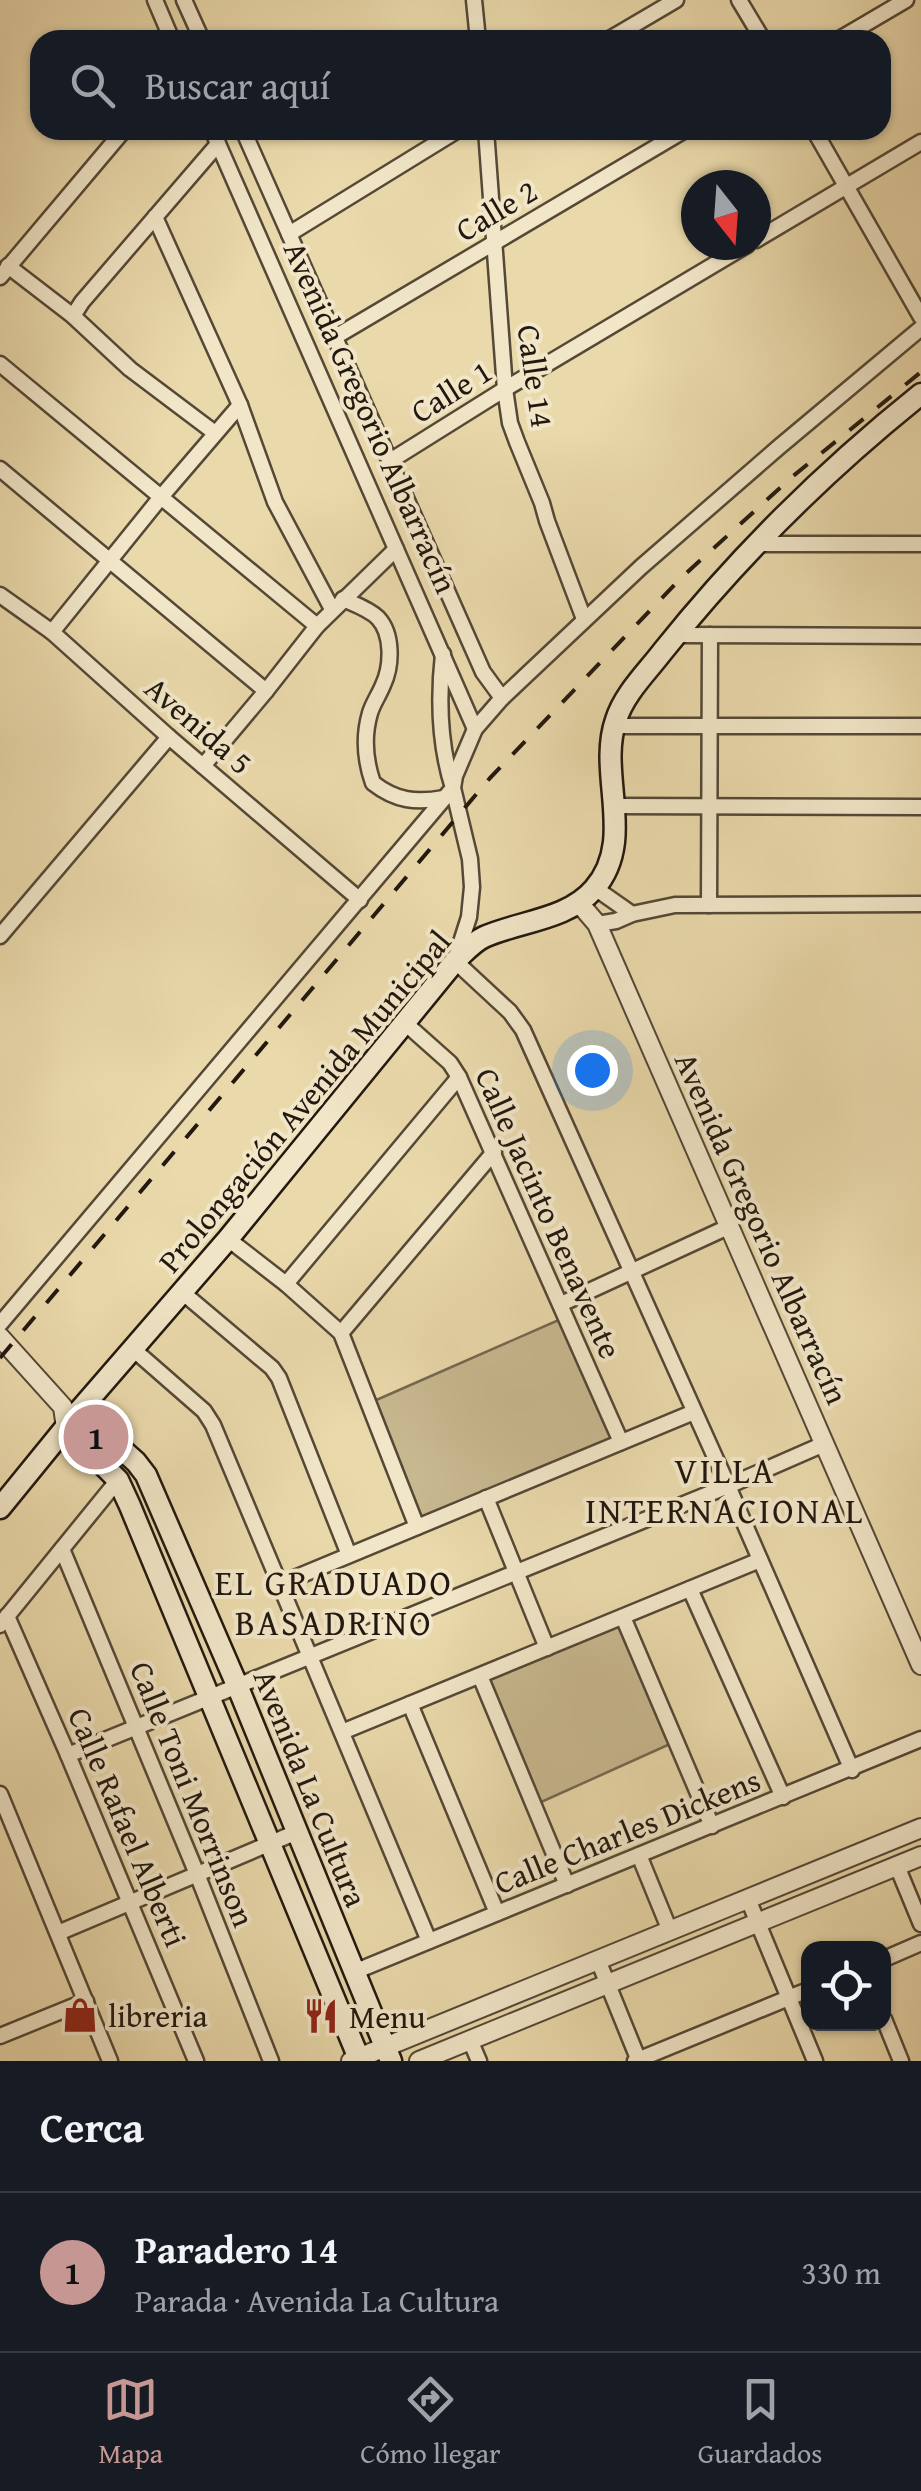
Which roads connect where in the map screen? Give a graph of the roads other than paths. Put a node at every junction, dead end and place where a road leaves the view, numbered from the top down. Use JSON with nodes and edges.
{"nodes":[{"id":1,"x":155,"y":0,"type":"edge"},
{"id":2,"x":184,"y":0,"type":"edge"},
{"id":3,"x":474,"y":0,"type":"edge"},
{"id":4,"x":676,"y":0,"type":"edge"},
{"id":5,"x":739,"y":0,"type":"edge"},
{"id":6,"x":906,"y":0,"type":"edge"},
{"id":7,"x":168,"y":30,"type":"edge"},
{"id":8,"x":198,"y":30,"type":"edge"},
{"id":9,"x":477,"y":30,"type":"edge"},
{"id":10,"x":625,"y":30,"type":"edge"},
{"id":11,"x":757,"y":30,"type":"edge"},
{"id":12,"x":855,"y":30,"type":"edge"},
{"id":13,"x":116,"y":140,"type":"edge"},
{"id":14,"x":213,"y":140,"type":"edge"},
{"id":15,"x":216,"y":140,"type":"edge"},
{"id":16,"x":247,"y":140,"type":"edge"},
{"id":17,"x":442,"y":140,"type":"edge"},
{"id":18,"x":487,"y":140,"type":"edge"},
{"id":19,"x":668,"y":140,"type":"edge"},
{"id":20,"x":820,"y":140,"type":"edge"},
{"id":21,"x":921,"y":142,"type":"edge"},
{"id":22,"x":846,"y":187,"type":"junction"},
{"id":23,"x":154,"y":218,"type":"junction"},
{"id":24,"x":771,"y":231,"type":"edge"},
{"id":25,"x":290,"y":234,"type":"junction"},
{"id":26,"x":494,"y":242,"type":"junction"},
{"id":27,"x":723,"y":260,"type":"edge"},
{"id":28,"x":4,"y":272,"type":"edge"},
{"id":29,"x":72,"y":316,"type":"junction"},
{"id":30,"x":921,"y":316,"type":"edge"},
{"id":31,"x":921,"y":328,"type":"edge"},
{"id":32,"x":335,"y":337,"type":"junction"},
{"id":33,"x":0,"y":364,"type":"edge"},
{"id":34,"x":505,"y":388,"type":"junction"},
{"id":35,"x":921,"y":394,"type":"edge"},
{"id":36,"x":240,"y":405,"type":"junction"},
{"id":37,"x":216,"y":433,"type":"junction"},
{"id":38,"x":390,"y":461,"type":"junction"},
{"id":39,"x":0,"y":470,"type":"edge"},
{"id":40,"x":161,"y":497,"type":"junction"},
{"id":41,"x":756,"y":544,"type":"junction"},
{"id":42,"x":921,"y":544,"type":"edge"},
{"id":43,"x":396,"y":549,"type":"junction"},
{"id":44,"x":110,"y":560,"type":"junction"},
{"id":45,"x":0,"y":595,"type":"edge"},
{"id":46,"x":338,"y":604,"type":"junction"},
{"id":47,"x":584,"y":619,"type":"junction"},
{"id":48,"x":316,"y":626,"type":"junction"},
{"id":49,"x":52,"y":632,"type":"junction"},
{"id":50,"x":676,"y":635,"type":"junction"},
{"id":51,"x":710,"y":635,"type":"junction"},
{"id":52,"x":921,"y":636,"type":"edge"},
{"id":53,"x":442,"y":654,"type":"junction"},
{"id":54,"x":266,"y":691,"type":"junction"},
{"id":55,"x":502,"y":698,"type":"junction"},
{"id":56,"x":614,"y":726,"type":"junction"},
{"id":57,"x":709,"y":726,"type":"junction"},
{"id":58,"x":921,"y":726,"type":"edge"},
{"id":59,"x":476,"y":729,"type":"junction"},
{"id":60,"x":169,"y":737,"type":"junction"},
{"id":61,"x":203,"y":766,"type":"junction"},
{"id":62,"x":449,"y":793,"type":"junction"},
{"id":63,"x":616,"y":806,"type":"junction"},
{"id":64,"x":709,"y":806,"type":"junction"},
{"id":65,"x":921,"y":807,"type":"edge"},
{"id":66,"x":595,"y":888,"type":"junction"},
{"id":67,"x":360,"y":900,"type":"junction"},
{"id":68,"x":579,"y":902,"type":"junction"},
{"id":69,"x":921,"y":904,"type":"edge"},
{"id":70,"x":709,"y":905,"type":"junction"},
{"id":71,"x":632,"y":914,"type":"junction"},
{"id":72,"x":596,"y":924,"type":"junction"},
{"id":73,"x":0,"y":936,"type":"edge"},
{"id":74,"x":455,"y":961,"type":"junction"},
{"id":75,"x":404,"y":1023,"type":"junction"},
{"id":76,"x":459,"y":1077,"type":"junction"},
{"id":77,"x":494,"y":1152,"type":"junction"},
{"id":78,"x":728,"y":1226,"type":"junction"},
{"id":79,"x":228,"y":1239,"type":"junction"},
{"id":80,"x":632,"y":1273,"type":"junction"},
{"id":81,"x":286,"y":1284,"type":"junction"},
{"id":82,"x":182,"y":1292,"type":"junction"},
{"id":83,"x":561,"y":1304,"type":"junction"},
{"id":84,"x":0,"y":1324,"type":"edge"},
{"id":85,"x":341,"y":1333,"type":"junction"},
{"id":86,"x":0,"y":1337,"type":"edge"},
{"id":87,"x":133,"y":1350,"type":"junction"},
{"id":88,"x":694,"y":1412,"type":"junction"},
{"id":89,"x":69,"y":1415,"type":"junction"},
{"id":90,"x":621,"y":1442,"type":"junction"},
{"id":91,"x":824,"y":1444,"type":"junction"},
{"id":92,"x":118,"y":1480,"type":"junction"},
{"id":93,"x":728,"y":1486,"type":"junction"},
{"id":94,"x":486,"y":1498,"type":"junction"},
{"id":95,"x":0,"y":1508,"type":"edge"},
{"id":96,"x":417,"y":1527,"type":"junction"},
{"id":97,"x":62,"y":1549,"type":"junction"},
{"id":98,"x":349,"y":1555,"type":"junction"},
{"id":99,"x":760,"y":1560,"type":"junction"},
{"id":100,"x":516,"y":1572,"type":"junction"},
{"id":101,"x":280,"y":1584,"type":"junction"},
{"id":102,"x":690,"y":1589,"type":"junction"},
{"id":103,"x":623,"y":1617,"type":"junction"},
{"id":104,"x":3,"y":1620,"type":"edge"},
{"id":105,"x":547,"y":1648,"type":"junction"},
{"id":106,"x":310,"y":1656,"type":"junction"},
{"id":107,"x":921,"y":1665,"type":"edge"},
{"id":108,"x":480,"y":1676,"type":"junction"},
{"id":109,"x":237,"y":1685,"type":"junction"},
{"id":110,"x":211,"y":1696,"type":"junction"},
{"id":111,"x":410,"y":1704,"type":"junction"},
{"id":112,"x":136,"y":1727,"type":"junction"},
{"id":113,"x":342,"y":1732,"type":"junction"},
{"id":114,"x":921,"y":1739,"type":"edge"},
{"id":115,"x":68,"y":1755,"type":"junction"},
{"id":116,"x":852,"y":1770,"type":"junction"},
{"id":117,"x":0,"y":1794,"type":"edge"},
{"id":118,"x":783,"y":1798,"type":"junction"},
{"id":119,"x":712,"y":1826,"type":"junction"},
{"id":120,"x":921,"y":1828,"type":"edge"},
{"id":121,"x":297,"y":1832,"type":"junction"},
{"id":122,"x":271,"y":1844,"type":"junction"},
{"id":123,"x":639,"y":1855,"type":"junction"},
{"id":124,"x":921,"y":1856,"type":"edge"},
{"id":125,"x":896,"y":1866,"type":"junction"},
{"id":126,"x":197,"y":1874,"type":"junction"},
{"id":127,"x":567,"y":1885,"type":"junction"},
{"id":128,"x":748,"y":1899,"type":"junction"},
{"id":129,"x":130,"y":1902,"type":"junction"},
{"id":130,"x":498,"y":1913,"type":"junction"},
{"id":131,"x":758,"y":1923,"type":"junction"},
{"id":132,"x":921,"y":1924,"type":"edge"},
{"id":133,"x":670,"y":1931,"type":"junction"},
{"id":134,"x":58,"y":1932,"type":"junction"},
{"id":135,"x":429,"y":1941,"type":"junction"},
{"id":136,"x":921,"y":1943,"type":"edge"},
{"id":137,"x":891,"y":1956,"type":"edge"},
{"id":138,"x":598,"y":1960,"type":"junction"},
{"id":139,"x":354,"y":1972,"type":"junction"},
{"id":140,"x":608,"y":1984,"type":"junction"},
{"id":141,"x":801,"y":1993,"type":"edge"},
{"id":142,"x":788,"y":1998,"type":"junction"},
{"id":143,"x":86,"y":2000,"type":"junction"},
{"id":144,"x":889,"y":2031,"type":"edge"},
{"id":145,"x":0,"y":2036,"type":"edge"},
{"id":146,"x":470,"y":2040,"type":"junction"},
{"id":147,"x":388,"y":2054,"type":"edge"},
{"id":148,"x":357,"y":2060,"type":"edge"},
{"id":149,"x":638,"y":2060,"type":"edge"},
{"id":150,"x":110,"y":2061,"type":"edge"},
{"id":151,"x":196,"y":2061,"type":"edge"},
{"id":152,"x":271,"y":2061,"type":"edge"},
{"id":153,"x":419,"y":2061,"type":"edge"},
{"id":154,"x":478,"y":2061,"type":"edge"},
{"id":155,"x":815,"y":2061,"type":"edge"},
{"id":156,"x":901,"y":2061,"type":"edge"}],
"edges":[{"from":1,"to":7,"type":"street"},
{"from":2,"to":8,"type":"street"},
{"from":3,"to":9,"type":"street"},
{"from":4,"to":10,"type":"street"},
{"from":5,"to":11,"type":"street"},
{"from":6,"to":12,"type":"street"},
{"from":13,"to":28,"type":"street"},
{"from":14,"to":23,"type":"street"},
{"from":15,"to":43,"type":"street","name":"Avenida Gregorio Albarracín"},
{"from":16,"to":25,"type":"street","name":"Avenida Gregorio Albarracín"},
{"from":17,"to":25,"type":"street"},
{"from":18,"to":26,"type":"street","name":"Calle 14"},
{"from":19,"to":26,"type":"street","name":"Calle 2"},
{"from":20,"to":22,"type":"street"},
{"from":21,"to":22,"type":"street"},
{"from":22,"to":24,"type":"street"},
{"from":22,"to":30,"type":"street"},
{"from":23,"to":29,"type":"street"},
{"from":23,"to":36,"type":"street"},
{"from":25,"to":32,"type":"street","name":"Avenida Gregorio Albarracín"},
{"from":26,"to":32,"type":"street","name":"Calle 2"},
{"from":26,"to":34,"type":"street","name":"Calle 14"},
{"from":27,"to":34,"type":"street","name":"Calle 1"},
{"from":28,"to":29,"type":"street"},
{"from":29,"to":37,"type":"street"},
{"from":31,"to":47,"type":"street"},
{"from":32,"to":38,"type":"street","name":"Avenida Gregorio Albarracín"},
{"from":33,"to":40,"type":"street"},
{"from":34,"to":38,"type":"street","name":"Calle 1"},
{"from":34,"to":47,"type":"street","name":"Calle 14"},
{"from":35,"to":41,"type":"main road","name":"Prolongación Avenida Municipal"},
{"from":36,"to":37,"type":"street"},
{"from":36,"to":46,"type":"street"},
{"from":37,"to":40,"type":"street"},
{"from":38,"to":55,"type":"street","name":"Avenida Gregorio Albarracín"},
{"from":39,"to":44,"type":"street"},
{"from":40,"to":44,"type":"street"},
{"from":40,"to":48,"type":"street"},
{"from":41,"to":42,"type":"street"},
{"from":41,"to":50,"type":"main road","name":"Prolongación Avenida Municipal"},
{"from":43,"to":46,"type":"street"},
{"from":43,"to":53,"type":"street","name":"Avenida Gregorio Albarracín"},
{"from":44,"to":49,"type":"street"},
{"from":44,"to":54,"type":"street"},
{"from":45,"to":49,"type":"street","name":"Avenida 5"},
{"from":46,"to":48,"type":"street"},
{"from":46,"to":62,"type":"street"},
{"from":47,"to":55,"type":"street"},
{"from":48,"to":54,"type":"street"},
{"from":49,"to":60,"type":"street","name":"Avenida 5"},
{"from":50,"to":51,"type":"street"},
{"from":50,"to":56,"type":"main road","name":"Prolongación Avenida Municipal"},
{"from":51,"to":52,"type":"street"},
{"from":51,"to":57,"type":"street"},
{"from":53,"to":59,"type":"street","name":"Avenida Gregorio Albarracín"},
{"from":53,"to":62,"type":"street"},
{"from":54,"to":61,"type":"street"},
{"from":55,"to":59,"type":"street"},
{"from":56,"to":57,"type":"street"},
{"from":56,"to":63,"type":"main road","name":"Prolongación Avenida Municipal"},
{"from":57,"to":58,"type":"street"},
{"from":57,"to":64,"type":"street"},
{"from":59,"to":62,"type":"street"},
{"from":60,"to":61,"type":"street","name":"Avenida 5"},
{"from":60,"to":73,"type":"street"},
{"from":61,"to":67,"type":"street","name":"Avenida 5"},
{"from":62,"to":67,"type":"street"},
{"from":62,"to":74,"type":"street"},
{"from":63,"to":64,"type":"street"},
{"from":63,"to":66,"type":"main road","name":"Prolongación Avenida Municipal"},
{"from":64,"to":65,"type":"street"},
{"from":64,"to":70,"type":"street"},
{"from":66,"to":68,"type":"main road","name":"Prolongación Avenida Municipal"},
{"from":66,"to":71,"type":"street"},
{"from":67,"to":84,"type":"street"},
{"from":68,"to":72,"type":"street","name":"Avenida Gregorio Albarracín"},
{"from":68,"to":74,"type":"main road","name":"Prolongación Avenida Municipal"},
{"from":69,"to":70,"type":"street"},
{"from":70,"to":71,"type":"street"},
{"from":71,"to":72,"type":"street"},
{"from":72,"to":78,"type":"street","name":"Avenida Gregorio Albarracín"},
{"from":74,"to":75,"type":"main road","name":"Prolongación Avenida Municipal"},
{"from":74,"to":80,"type":"street"},
{"from":75,"to":76,"type":"street","name":"Calle Jacinto Benavente"},
{"from":75,"to":79,"type":"main road","name":"Prolongación Avenida Municipal"},
{"from":76,"to":77,"type":"street","name":"Calle Jacinto Benavente"},
{"from":76,"to":81,"type":"street"},
{"from":77,"to":83,"type":"street","name":"Calle Jacinto Benavente"},
{"from":77,"to":85,"type":"street"},
{"from":78,"to":80,"type":"street"},
{"from":78,"to":91,"type":"street","name":"Avenida Gregorio Albarracín"},
{"from":79,"to":81,"type":"street"},
{"from":79,"to":82,"type":"main road","name":"Prolongación Avenida Municipal"},
{"from":80,"to":83,"type":"street"},
{"from":80,"to":88,"type":"street"},
{"from":81,"to":85,"type":"street"},
{"from":82,"to":87,"type":"main road","name":"Prolongación Avenida Municipal"},
{"from":82,"to":98,"type":"street"},
{"from":83,"to":90,"type":"street","name":"Calle Jacinto Benavente"},
{"from":85,"to":96,"type":"street"},
{"from":86,"to":89,"type":"street","name":"Avenida La Cultura"},
{"from":87,"to":89,"type":"main road","name":"Prolongación Avenida Municipal"},
{"from":87,"to":101,"type":"street"},
{"from":88,"to":90,"type":"street"},
{"from":88,"to":93,"type":"street"},
{"from":89,"to":92,"type":"main road","name":"Avenida La Cultura"},
{"from":89,"to":95,"type":"main road","name":"Prolongación Avenida Municipal"},
{"from":89,"to":109,"type":"main road","name":"Avenida La Cultura"},
{"from":90,"to":94,"type":"street"},
{"from":91,"to":93,"type":"street"},
{"from":91,"to":107,"type":"street","name":"Avenida Gregorio Albarracín"},
{"from":92,"to":97,"type":"street"},
{"from":92,"to":110,"type":"main road","name":"Avenida La Cultura"},
{"from":93,"to":99,"type":"street"},
{"from":93,"to":100,"type":"street"},
{"from":94,"to":96,"type":"street"},
{"from":94,"to":100,"type":"street"},
{"from":96,"to":98,"type":"street"},
{"from":97,"to":104,"type":"street"},
{"from":97,"to":112,"type":"street","name":"Calle Toni Morrinson"},
{"from":98,"to":101,"type":"street"},
{"from":99,"to":102,"type":"street"},
{"from":99,"to":116,"type":"street"},
{"from":100,"to":105,"type":"street"},
{"from":100,"to":106,"type":"street"},
{"from":101,"to":106,"type":"street"},
{"from":102,"to":103,"type":"street"},
{"from":102,"to":118,"type":"street"},
{"from":103,"to":105,"type":"street"},
{"from":103,"to":119,"type":"street"},
{"from":104,"to":115,"type":"street","name":"Calle Rafael Alberti"},
{"from":105,"to":108,"type":"street"},
{"from":106,"to":109,"type":"street"},
{"from":106,"to":113,"type":"street"},
{"from":108,"to":111,"type":"street"},
{"from":108,"to":127,"type":"street"},
{"from":109,"to":110,"type":"street"},
{"from":109,"to":121,"type":"main road","name":"Avenida La Cultura"},
{"from":110,"to":112,"type":"street"},
{"from":110,"to":122,"type":"main road","name":"Avenida La Cultura"},
{"from":111,"to":113,"type":"street"},
{"from":111,"to":130,"type":"street"},
{"from":112,"to":115,"type":"street"},
{"from":112,"to":126,"type":"street","name":"Calle Toni Morrinson"},
{"from":113,"to":135,"type":"street"},
{"from":114,"to":116,"type":"street","name":"Calle Charles Dickens"},
{"from":115,"to":129,"type":"street","name":"Calle Rafael Alberti"},
{"from":116,"to":118,"type":"street","name":"Calle Charles Dickens"},
{"from":117,"to":134,"type":"street"},
{"from":118,"to":119,"type":"street","name":"Calle Charles Dickens"},
{"from":119,"to":123,"type":"street","name":"Calle Charles Dickens"},
{"from":120,"to":128,"type":"street"},
{"from":121,"to":122,"type":"street"},
{"from":121,"to":139,"type":"main road","name":"Avenida La Cultura"},
{"from":122,"to":126,"type":"street"},
{"from":122,"to":148,"type":"main road","name":"Avenida La Cultura"},
{"from":123,"to":127,"type":"street","name":"Calle Charles Dickens"},
{"from":123,"to":133,"type":"street"},
{"from":124,"to":125,"type":"street"},
{"from":125,"to":131,"type":"street"},
{"from":125,"to":132,"type":"street"},
{"from":126,"to":129,"type":"street"},
{"from":126,"to":152,"type":"street","name":"Calle Toni Morrinson"},
{"from":127,"to":130,"type":"street","name":"Calle Charles Dickens"},
{"from":128,"to":131,"type":"street"},
{"from":128,"to":133,"type":"street"},
{"from":129,"to":134,"type":"street"},
{"from":129,"to":151,"type":"street","name":"Calle Rafael Alberti"},
{"from":130,"to":135,"type":"street","name":"Calle Charles Dickens"},
{"from":131,"to":140,"type":"street"},
{"from":131,"to":142,"type":"street"},
{"from":133,"to":138,"type":"street"},
{"from":134,"to":143,"type":"street"},
{"from":135,"to":139,"type":"street","name":"Calle Charles Dickens"},
{"from":136,"to":137,"type":"street"},
{"from":138,"to":140,"type":"street"},
{"from":138,"to":147,"type":"street"},
{"from":139,"to":147,"type":"main road","name":"Avenida La Cultura"},
{"from":140,"to":146,"type":"street"},
{"from":140,"to":149,"type":"street"},
{"from":141,"to":142,"type":"street"},
{"from":142,"to":149,"type":"street"},
{"from":142,"to":155,"type":"street"},
{"from":143,"to":145,"type":"street"},
{"from":143,"to":150,"type":"street"},
{"from":144,"to":156,"type":"street"},
{"from":146,"to":153,"type":"street"},
{"from":146,"to":154,"type":"street"},
{"from":147,"to":148,"type":"street"}]}
